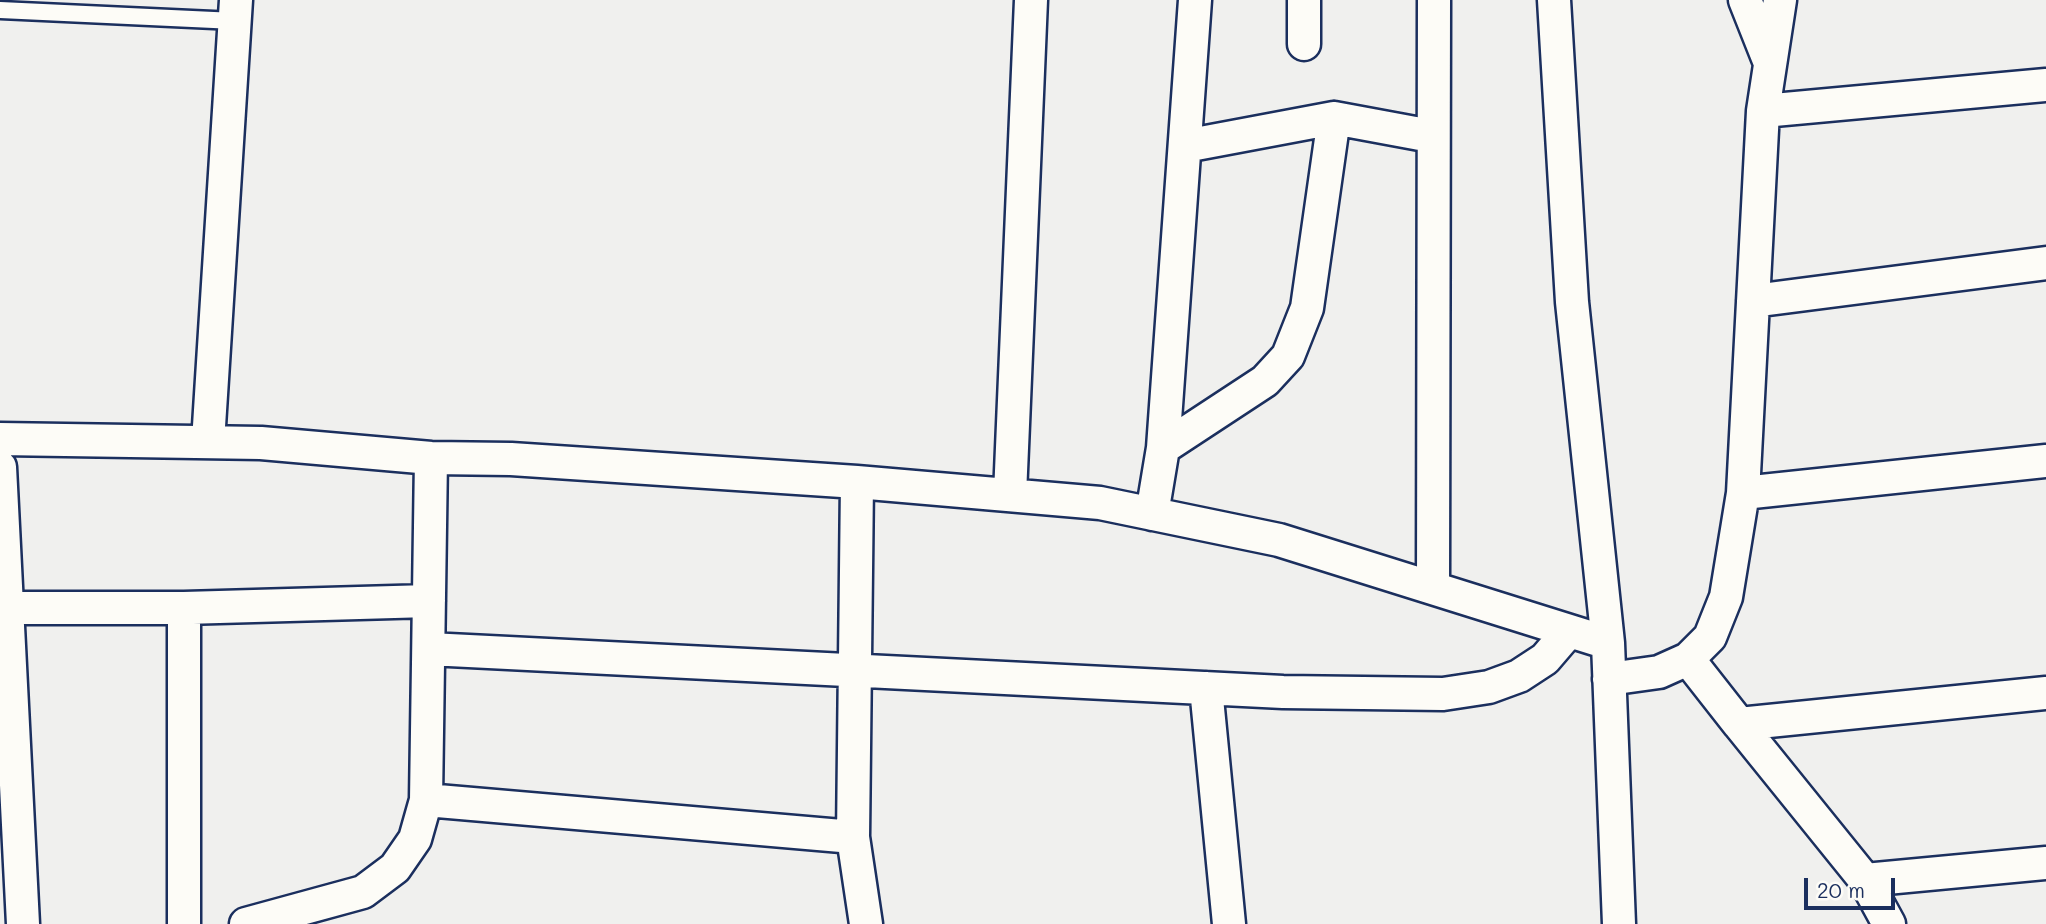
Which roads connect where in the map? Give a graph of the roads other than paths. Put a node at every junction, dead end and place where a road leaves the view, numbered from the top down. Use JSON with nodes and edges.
{"nodes":[{"id":1,"x":1031,"y":0,"type":"edge"},
{"id":2,"x":1195,"y":0,"type":"edge"},
{"id":3,"x":1304,"y":0,"type":"edge"},
{"id":4,"x":1434,"y":0,"type":"edge"},
{"id":5,"x":1554,"y":0,"type":"edge"},
{"id":6,"x":1745,"y":0,"type":"edge"},
{"id":7,"x":1780,"y":0,"type":"edge"},
{"id":8,"x":0,"y":10,"type":"edge"},
{"id":9,"x":236,"y":10,"type":"edge"},
{"id":10,"x":1304,"y":44,"type":"dead end"},
{"id":11,"x":1770,"y":63,"type":"junction"},
{"id":12,"x":2046,"y":85,"type":"edge"},
{"id":13,"x":1763,"y":111,"type":"junction"},
{"id":14,"x":1334,"y":118,"type":"junction"},
{"id":15,"x":1431,"y":136,"type":"junction"},
{"id":16,"x":1185,"y":146,"type":"junction"},
{"id":17,"x":2046,"y":263,"type":"edge"},
{"id":18,"x":1753,"y":301,"type":"junction"},
{"id":19,"x":0,"y":439,"type":"edge"},
{"id":20,"x":208,"y":442,"type":"junction"},
{"id":21,"x":1163,"y":448,"type":"junction"},
{"id":22,"x":432,"y":458,"type":"junction"},
{"id":23,"x":2046,"y":461,"type":"edge"},
{"id":24,"x":0,"y":467,"type":"edge"},
{"id":25,"x":857,"y":482,"type":"junction"},
{"id":26,"x":1743,"y":493,"type":"junction"},
{"id":27,"x":1010,"y":495,"type":"junction"},
{"id":28,"x":1152,"y":514,"type":"junction"},
{"id":29,"x":1433,"y":588,"type":"junction"},
{"id":30,"x":429,"y":601,"type":"junction"},
{"id":31,"x":7,"y":608,"type":"junction"},
{"id":32,"x":184,"y":608,"type":"junction"},
{"id":33,"x":1569,"y":631,"type":"junction"},
{"id":34,"x":1608,"y":643,"type":"junction"},
{"id":35,"x":429,"y":649,"type":"junction"},
{"id":36,"x":1688,"y":659,"type":"junction"},
{"id":37,"x":854,"y":670,"type":"junction"},
{"id":38,"x":1609,"y":679,"type":"junction"},
{"id":39,"x":1206,"y":688,"type":"junction"},
{"id":40,"x":2046,"y":693,"type":"edge"},
{"id":41,"x":1740,"y":724,"type":"junction"},
{"id":42,"x":426,"y":800,"type":"junction"},
{"id":43,"x":853,"y":837,"type":"junction"},
{"id":44,"x":2046,"y":863,"type":"edge"},
{"id":45,"x":1865,"y":880,"type":"junction"},
{"id":46,"x":337,"y":912,"type":"edge"},
{"id":47,"x":23,"y":924,"type":"edge"},
{"id":48,"x":184,"y":924,"type":"edge"},
{"id":49,"x":246,"y":924,"type":"edge"},
{"id":50,"x":866,"y":924,"type":"edge"},
{"id":51,"x":1229,"y":924,"type":"edge"},
{"id":52,"x":1619,"y":924,"type":"edge"},
{"id":53,"x":1889,"y":924,"type":"edge"}],
"edges":[{"from":1,"to":27,"type":"street"},
{"from":2,"to":16,"type":"street"},
{"from":3,"to":10,"type":"street"},
{"from":4,"to":15,"type":"street"},
{"from":5,"to":34,"type":"street"},
{"from":6,"to":11,"type":"street"},
{"from":7,"to":11,"type":"street"},
{"from":8,"to":9,"type":"lane"},
{"from":9,"to":20,"type":"street"},
{"from":11,"to":13,"type":"street"},
{"from":12,"to":13,"type":"street"},
{"from":13,"to":18,"type":"street"},
{"from":14,"to":15,"type":"street"},
{"from":14,"to":16,"type":"street"},
{"from":14,"to":21,"type":"street"},
{"from":15,"to":29,"type":"street"},
{"from":16,"to":21,"type":"street"},
{"from":17,"to":18,"type":"street"},
{"from":18,"to":26,"type":"street"},
{"from":19,"to":20,"type":"street"},
{"from":20,"to":22,"type":"street"},
{"from":21,"to":28,"type":"street"},
{"from":22,"to":25,"type":"street"},
{"from":22,"to":30,"type":"street"},
{"from":23,"to":26,"type":"street"},
{"from":24,"to":31,"type":"street"},
{"from":25,"to":27,"type":"street"},
{"from":25,"to":37,"type":"street"},
{"from":26,"to":36,"type":"street"},
{"from":27,"to":28,"type":"street"},
{"from":28,"to":29,"type":"street"},
{"from":29,"to":33,"type":"street"},
{"from":30,"to":32,"type":"street"},
{"from":30,"to":35,"type":"street"},
{"from":31,"to":32,"type":"street"},
{"from":31,"to":47,"type":"street"},
{"from":32,"to":48,"type":"street"},
{"from":33,"to":34,"type":"street"},
{"from":33,"to":39,"type":"street"},
{"from":34,"to":38,"type":"street"},
{"from":35,"to":37,"type":"street"},
{"from":35,"to":42,"type":"street"},
{"from":36,"to":38,"type":"street"},
{"from":36,"to":41,"type":"street"},
{"from":37,"to":39,"type":"street"},
{"from":37,"to":43,"type":"street"},
{"from":38,"to":52,"type":"street"},
{"from":39,"to":51,"type":"street"},
{"from":40,"to":41,"type":"street"},
{"from":41,"to":45,"type":"street"},
{"from":42,"to":43,"type":"street"},
{"from":42,"to":46,"type":"street"},
{"from":43,"to":50,"type":"street"},
{"from":44,"to":45,"type":"street"},
{"from":45,"to":53,"type":"street"},
{"from":46,"to":49,"type":"street"}]}
